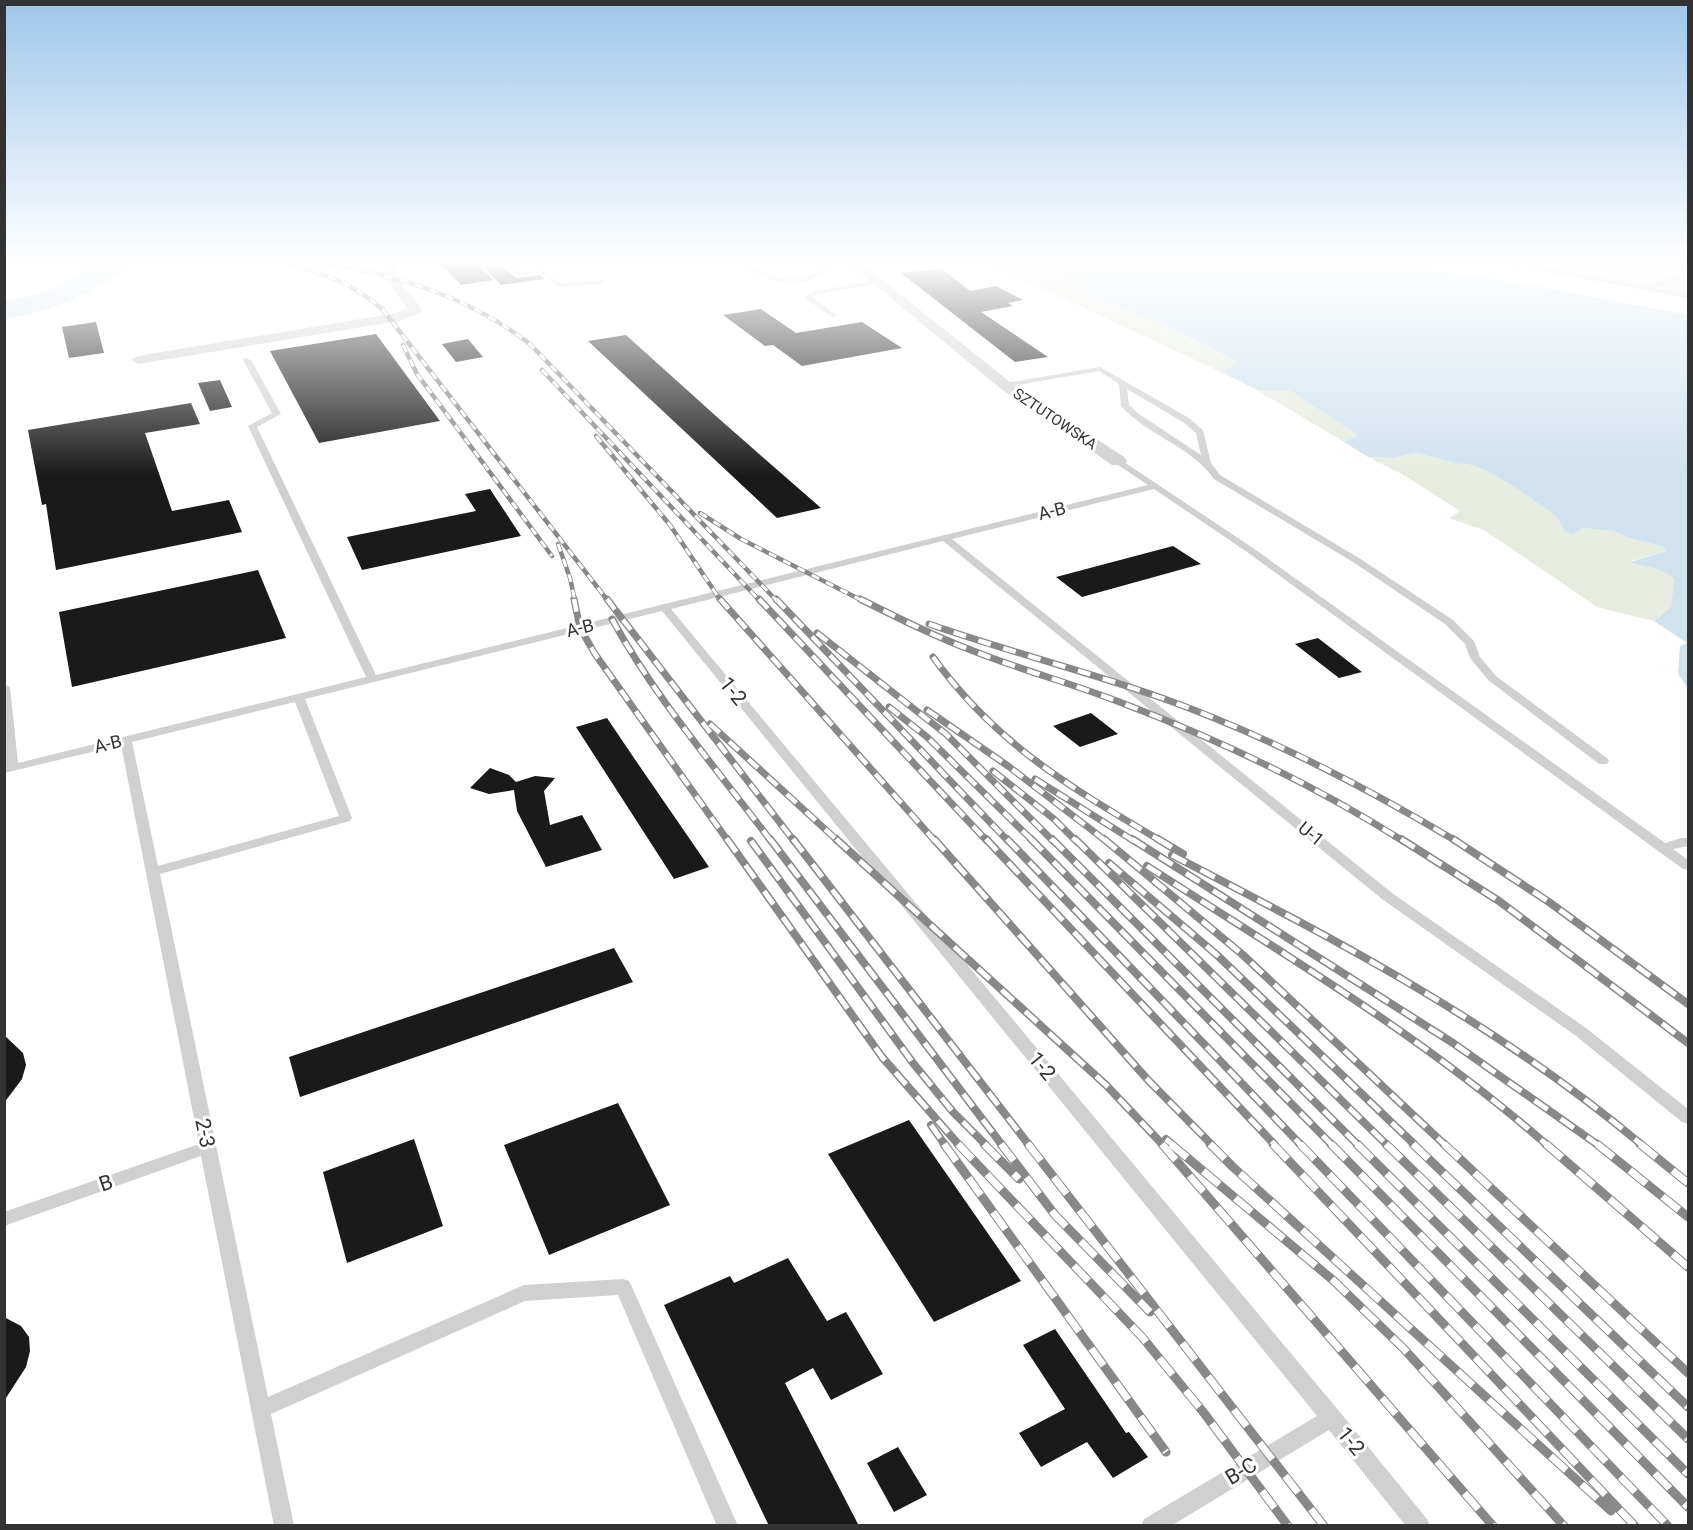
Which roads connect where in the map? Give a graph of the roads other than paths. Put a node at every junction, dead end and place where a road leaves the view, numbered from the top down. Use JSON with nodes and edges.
{"nodes":[{"id":1,"x":300,"y":333,"type":"edge"},
{"id":2,"x":941,"y":333,"type":"edge"},
{"id":3,"x":138,"y":360,"type":"dead end"},
{"id":4,"x":247,"y":360,"type":"dead end"},
{"id":5,"x":1123,"y":382,"type":"junction"},
{"id":6,"x":1005,"y":385,"type":"junction"},
{"id":7,"x":1118,"y":461,"type":"joint"},
{"id":8,"x":1207,"y":463,"type":"junction"},
{"id":9,"x":1156,"y":486,"type":"junction"},
{"id":10,"x":943,"y":537,"type":"junction"},
{"id":11,"x":664,"y":607,"type":"junction"},
{"id":12,"x":372,"y":679,"type":"junction"},
{"id":13,"x":4,"y":687,"type":"edge"},
{"id":14,"x":300,"y":697,"type":"junction"},
{"id":15,"x":126,"y":740,"type":"junction"},
{"id":16,"x":1603,"y":761,"type":"dead end"},
{"id":17,"x":8,"y":769,"type":"edge"},
{"id":18,"x":1689,"y":842,"type":"edge"},
{"id":19,"x":1663,"y":848,"type":"junction"},
{"id":20,"x":1689,"y":866,"type":"edge"},
{"id":21,"x":153,"y":872,"type":"junction"},
{"id":22,"x":1689,"y":1118,"type":"edge"},
{"id":23,"x":208,"y":1147,"type":"junction"},
{"id":24,"x":4,"y":1219,"type":"edge"},
{"id":25,"x":261,"y":1409,"type":"junction"},
{"id":26,"x":1332,"y":1419,"type":"junction"},
{"id":27,"x":284,"y":1526,"type":"edge"},
{"id":28,"x":728,"y":1526,"type":"edge"},
{"id":29,"x":1151,"y":1526,"type":"edge"},
{"id":30,"x":1420,"y":1526,"type":"edge"}],
"edges":[{"from":1,"to":3,"type":"street"},
{"from":2,"to":6,"type":"street","name":"SZTUTOWSKA"},
{"from":4,"to":12,"type":"lane"},
{"from":5,"to":6,"type":"lane"},
{"from":5,"to":8,"type":"lane"},
{"from":5,"to":8,"type":"lane"},
{"from":6,"to":7,"type":"street","name":"SZTUTOWSKA"},
{"from":7,"to":9,"type":"lane"},
{"from":8,"to":16,"type":"lane"},
{"from":9,"to":10,"type":"lane","name":"A-B"},
{"from":9,"to":19,"type":"lane"},
{"from":10,"to":11,"type":"lane","name":"A-B"},
{"from":10,"to":22,"type":"lane","name":"U-1"},
{"from":11,"to":12,"type":"lane","name":"A-B"},
{"from":11,"to":26,"type":"lane","name":"1-2"},
{"from":12,"to":14,"type":"lane","name":"A-B"},
{"from":13,"to":17,"type":"lane"},
{"from":14,"to":15,"type":"lane","name":"A-B"},
{"from":14,"to":21,"type":"lane"},
{"from":15,"to":17,"type":"lane","name":"A-B"},
{"from":15,"to":21,"type":"lane","name":"2-3"},
{"from":18,"to":19,"type":"lane"},
{"from":19,"to":20,"type":"lane"},
{"from":21,"to":23,"type":"lane","name":"2-3"},
{"from":23,"to":24,"type":"lane","name":"B"},
{"from":23,"to":25,"type":"lane","name":"2-3"},
{"from":25,"to":27,"type":"lane","name":"2-3"},
{"from":25,"to":28,"type":"lane"},
{"from":26,"to":29,"type":"lane","name":"B-C"},
{"from":26,"to":30,"type":"lane","name":"1-2"}]}
